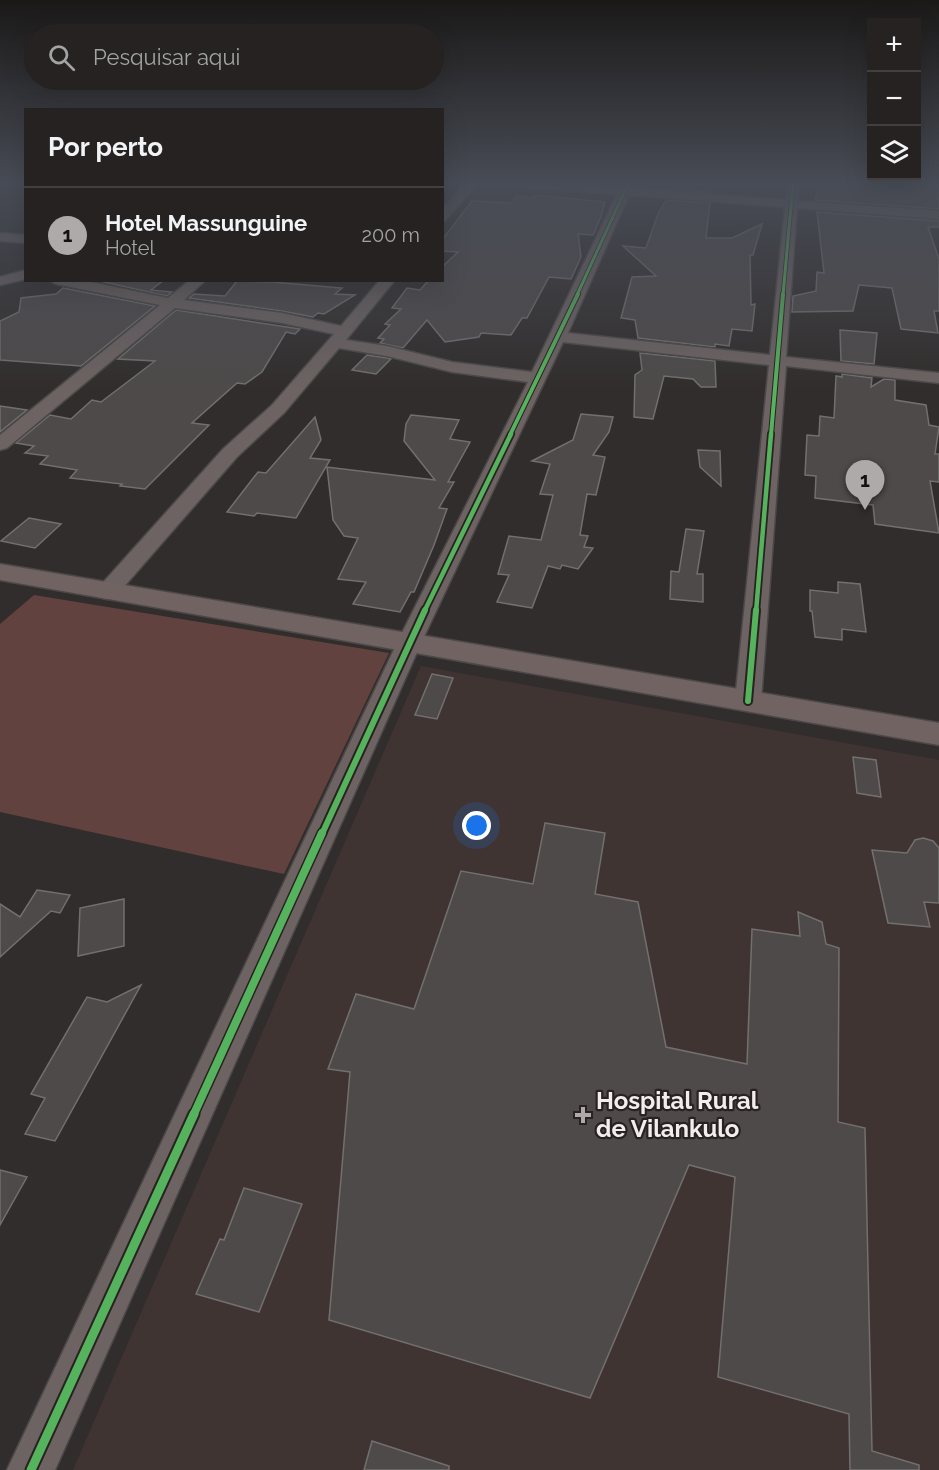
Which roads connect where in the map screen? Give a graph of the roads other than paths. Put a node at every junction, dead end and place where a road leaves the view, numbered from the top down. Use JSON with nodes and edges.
{"nodes":[{"id":1,"x":597,"y":253,"type":"edge"},
{"id":2,"x":786,"y":253,"type":"edge"},
{"id":3,"x":64,"y":282,"type":"edge"},
{"id":4,"x":197,"y":282,"type":"edge"},
{"id":5,"x":386,"y":282,"type":"edge"},
{"id":6,"x":173,"y":303,"type":"junction"},
{"id":7,"x":340,"y":337,"type":"junction"},
{"id":8,"x":558,"y":337,"type":"junction"},
{"id":9,"x":776,"y":361,"type":"junction"},
{"id":10,"x":537,"y":378,"type":"junction"},
{"id":11,"x":939,"y":378,"type":"edge"},
{"id":12,"x":0,"y":444,"type":"edge"},
{"id":13,"x":0,"y":572,"type":"edge"},
{"id":14,"x":107,"y":592,"type":"junction"},
{"id":15,"x":409,"y":643,"type":"junction"},
{"id":16,"x":748,"y":701,"type":"junction"},
{"id":17,"x":939,"y":734,"type":"edge"},
{"id":18,"x":31,"y":1470,"type":"edge"}],
"edges":[{"from":1,"to":8,"type":"street"},
{"from":2,"to":9,"type":"street"},
{"from":3,"to":6,"type":"street"},
{"from":4,"to":6,"type":"street"},
{"from":5,"to":7,"type":"street"},
{"from":6,"to":7,"type":"street"},
{"from":6,"to":12,"type":"street"},
{"from":7,"to":10,"type":"street"},
{"from":7,"to":14,"type":"street"},
{"from":8,"to":9,"type":"street"},
{"from":8,"to":10,"type":"street"},
{"from":9,"to":11,"type":"street"},
{"from":9,"to":16,"type":"street"},
{"from":10,"to":15,"type":"street"},
{"from":13,"to":14,"type":"main road"},
{"from":14,"to":15,"type":"main road"},
{"from":15,"to":16,"type":"main road"},
{"from":15,"to":18,"type":"street"},
{"from":16,"to":17,"type":"main road"}]}
